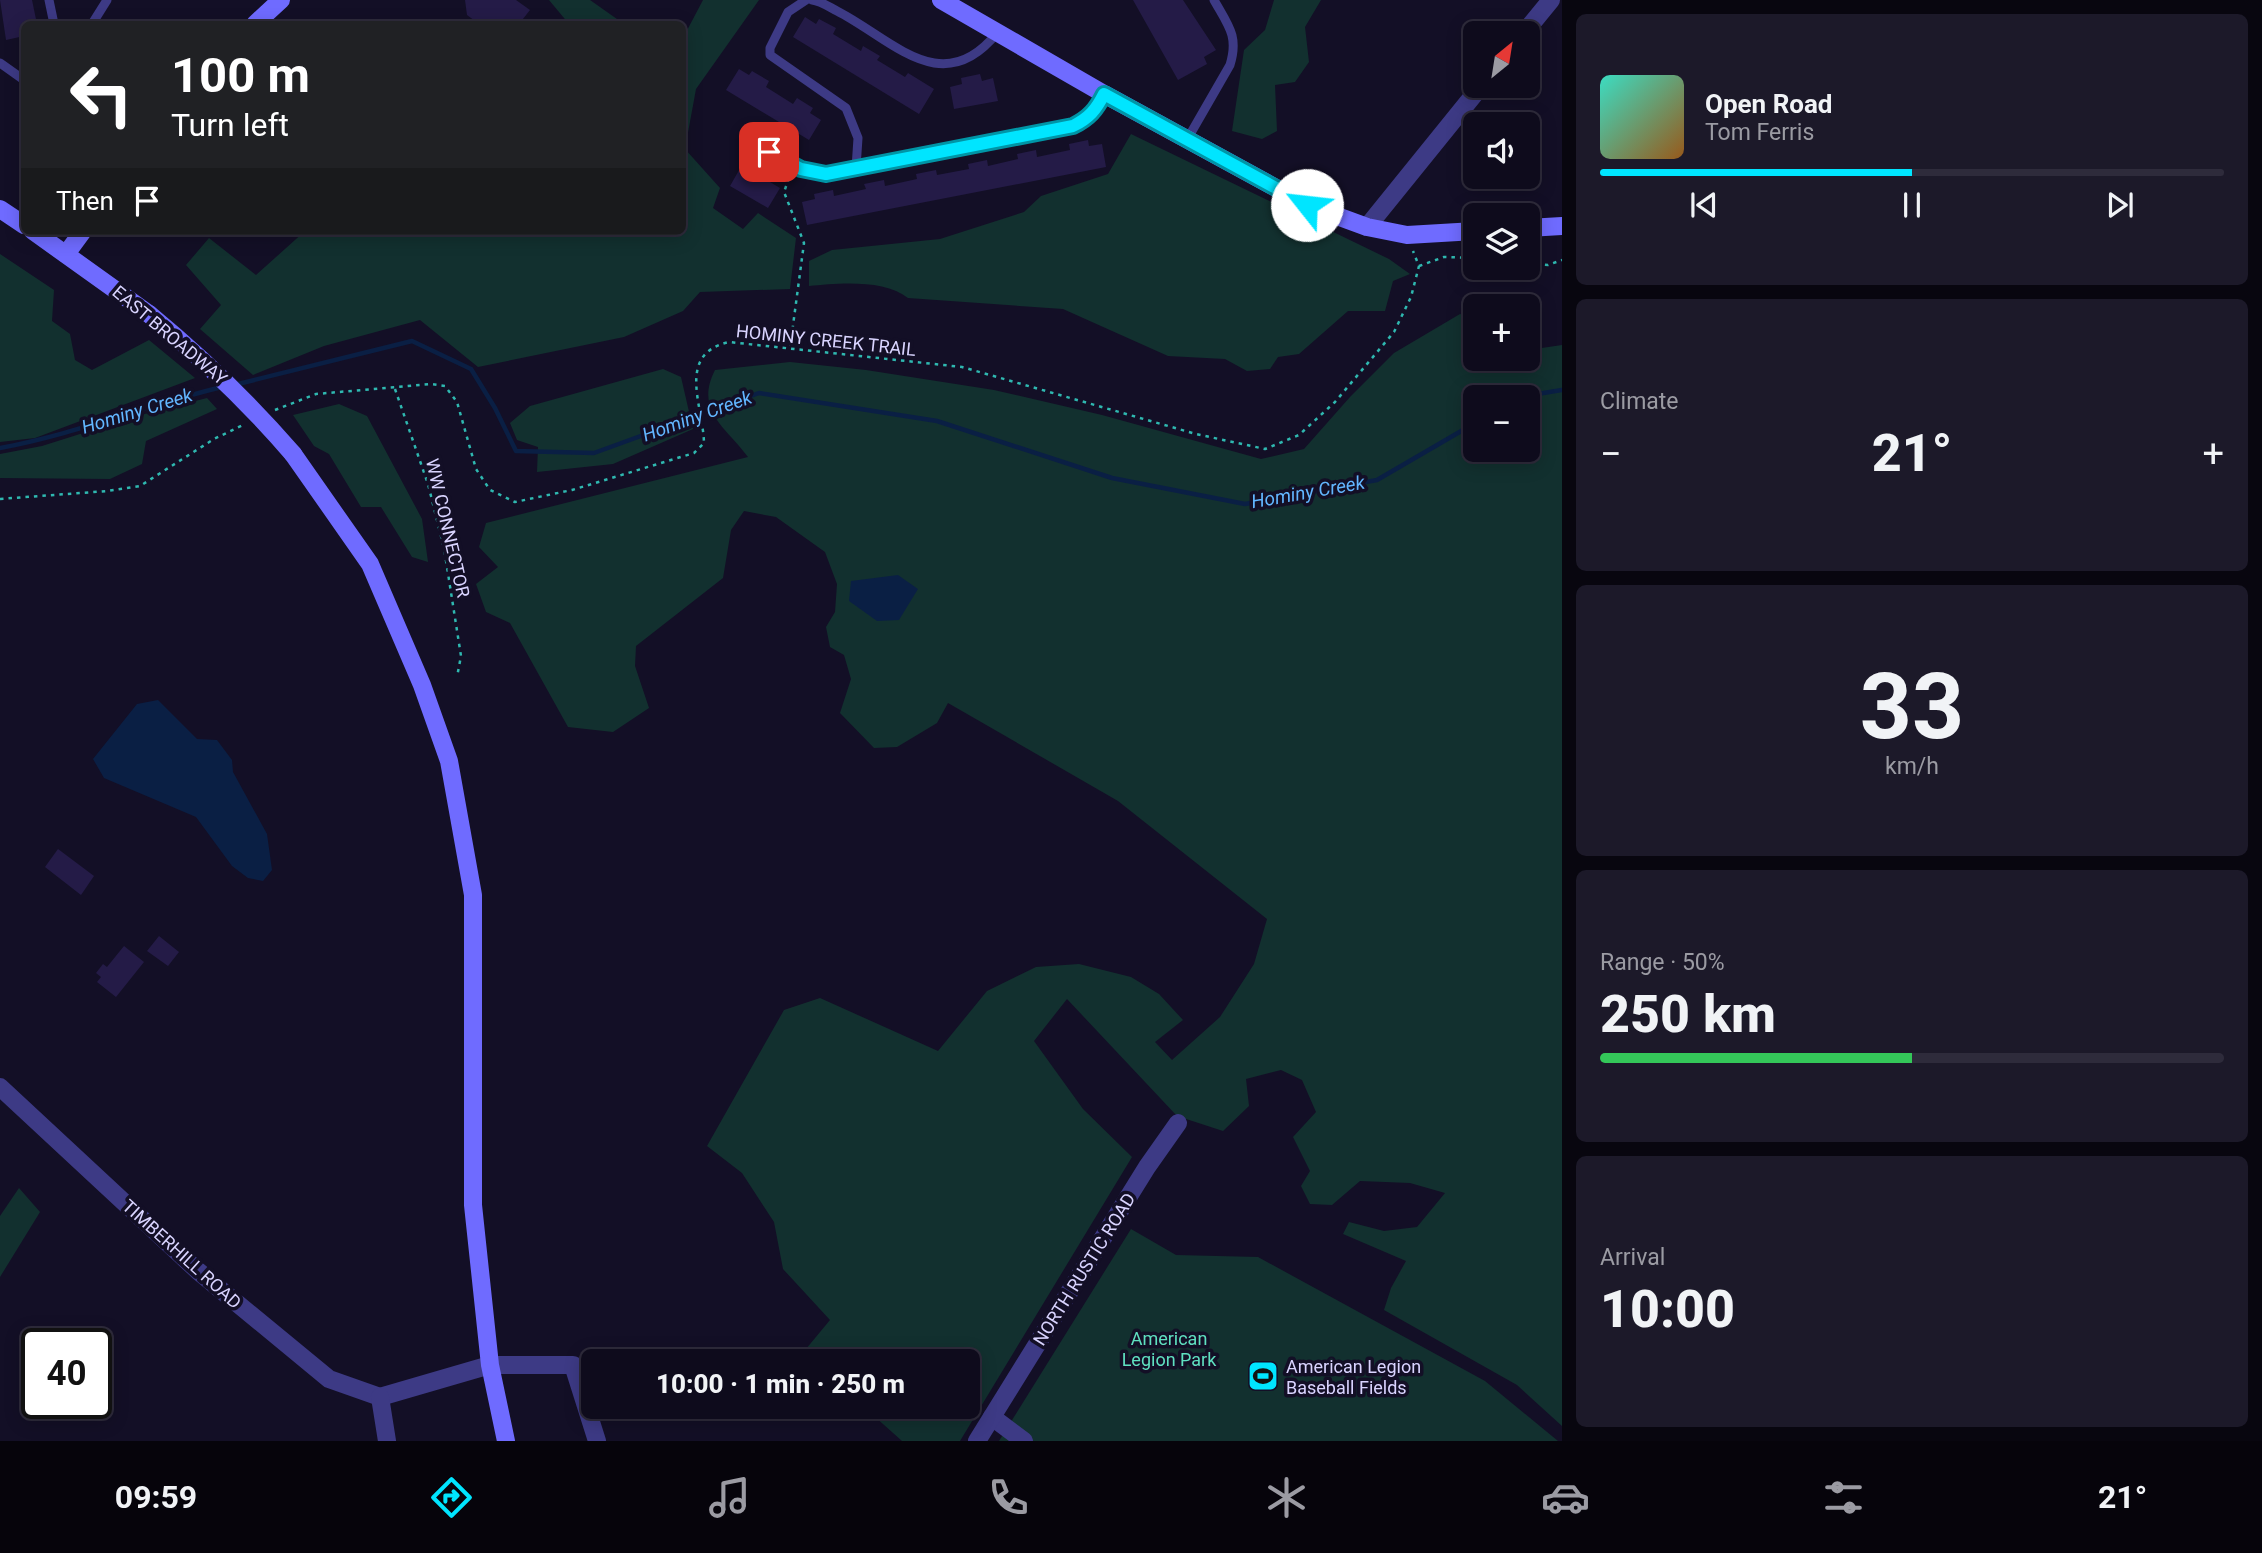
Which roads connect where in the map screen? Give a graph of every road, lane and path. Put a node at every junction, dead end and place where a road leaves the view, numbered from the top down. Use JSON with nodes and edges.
{"nodes":[{"id":1,"x":49,"y":0,"type":"edge"},
{"id":2,"x":107,"y":0,"type":"edge"},
{"id":3,"x":281,"y":0,"type":"edge"},
{"id":4,"x":806,"y":0,"type":"edge"},
{"id":5,"x":812,"y":0,"type":"edge"},
{"id":6,"x":1214,"y":0,"type":"edge"},
{"id":7,"x":1551,"y":0,"type":"edge"},
{"id":8,"x":943,"y":1,"type":"edge"},
{"id":9,"x":53,"y":21,"type":"edge"},
{"id":10,"x":94,"y":21,"type":"edge"},
{"id":11,"x":258,"y":21,"type":"edge"},
{"id":12,"x":1534,"y":21,"type":"edge"},
{"id":13,"x":997,"y":33,"type":"junction"},
{"id":14,"x":0,"y":63,"type":"edge"},
{"id":15,"x":21,"y":78,"type":"edge"},
{"id":16,"x":1104,"y":94,"type":"junction"},
{"id":17,"x":1471,"y":98,"type":"edge"},
{"id":18,"x":1188,"y":138,"type":"junction"},
{"id":19,"x":756,"y":145,"type":"dead end"},
{"id":20,"x":794,"y":166,"type":"junction"},
{"id":21,"x":856,"y":168,"type":"junction"},
{"id":22,"x":0,"y":209,"type":"edge"},
{"id":23,"x":21,"y":223,"type":"edge"},
{"id":24,"x":1562,"y":226,"type":"edge"},
{"id":25,"x":1367,"y":227,"type":"junction"},
{"id":26,"x":1540,"y":227,"type":"edge"},
{"id":27,"x":1463,"y":232,"type":"edge"},
{"id":28,"x":1408,"y":234,"type":"junction"},
{"id":29,"x":39,"y":235,"type":"edge"},
{"id":30,"x":80,"y":235,"type":"edge"},
{"id":31,"x":66,"y":254,"type":"junction"},
{"id":32,"x":1463,"y":258,"type":"edge"},
{"id":33,"x":1562,"y":260,"type":"edge"},
{"id":34,"x":1540,"y":264,"type":"edge"},
{"id":35,"x":1419,"y":266,"type":"junction"},
{"id":36,"x":790,"y":348,"type":"junction"},
{"id":37,"x":395,"y":388,"type":"junction"},
{"id":38,"x":264,"y":414,"type":"dead end"},
{"id":39,"x":244,"y":424,"type":"dead end"},
{"id":40,"x":0,"y":499,"type":"edge"},
{"id":41,"x":457,"y":677,"type":"dead end"},
{"id":42,"x":0,"y":1087,"type":"edge"},
{"id":43,"x":1178,"y":1123,"type":"dead end"},
{"id":44,"x":490,"y":1365,"type":"junction"},
{"id":45,"x":380,"y":1397,"type":"junction"},
{"id":46,"x":992,"y":1417,"type":"junction"},
{"id":47,"x":387,"y":1441,"type":"edge"},
{"id":48,"x":506,"y":1441,"type":"edge"},
{"id":49,"x":597,"y":1441,"type":"edge"},
{"id":50,"x":976,"y":1441,"type":"edge"},
{"id":51,"x":1024,"y":1441,"type":"edge"}],
"edges":[{"from":1,"to":9,"type":"lane"},
{"from":2,"to":10,"type":"lane"},
{"from":3,"to":11,"type":"main road"},
{"from":4,"to":21,"type":"lane"},
{"from":5,"to":13,"type":"lane"},
{"from":6,"to":18,"type":"lane"},
{"from":7,"to":12,"type":"street"},
{"from":8,"to":13,"type":"main road"},
{"from":13,"to":16,"type":"main road"},
{"from":14,"to":15,"type":"lane"},
{"from":16,"to":18,"type":"main road"},
{"from":16,"to":21,"type":"lane"},
{"from":17,"to":25,"type":"street"},
{"from":18,"to":25,"type":"main road"},
{"from":19,"to":20,"type":"lane"},
{"from":20,"to":21,"type":"lane"},
{"from":20,"to":36,"type":"path"},
{"from":22,"to":23,"type":"main road"},
{"from":24,"to":26,"type":"main road"},
{"from":25,"to":28,"type":"main road"},
{"from":27,"to":28,"type":"main road"},
{"from":28,"to":35,"type":"path"},
{"from":29,"to":31,"type":"main road","name":"EAST BROADWAY"},
{"from":30,"to":31,"type":"main road"},
{"from":31,"to":44,"type":"main road","name":"EAST BROADWAY","bridge":true},
{"from":32,"to":35,"type":"path"},
{"from":33,"to":34,"type":"path"},
{"from":35,"to":36,"type":"path","name":"HOMINY CREEK TRAIL"},
{"from":36,"to":37,"type":"path","name":"HOMINY CREEK TRAIL"},
{"from":37,"to":38,"type":"path","name":"HOMINY CREEK TRAIL"},
{"from":37,"to":41,"type":"path","name":"WW CONNECTOR"},
{"from":39,"to":40,"type":"path"},
{"from":42,"to":45,"type":"street","name":"TIMBERHILL ROAD"},
{"from":43,"to":46,"type":"street","name":"NORTH RUSTIC ROAD"},
{"from":44,"to":45,"type":"street"},
{"from":44,"to":48,"type":"main road","name":"EAST BROADWAY"},
{"from":44,"to":49,"type":"street"},
{"from":45,"to":47,"type":"street"},
{"from":46,"to":50,"type":"street","name":"NORTH RUSTIC ROAD"},
{"from":46,"to":51,"type":"street"}]}
